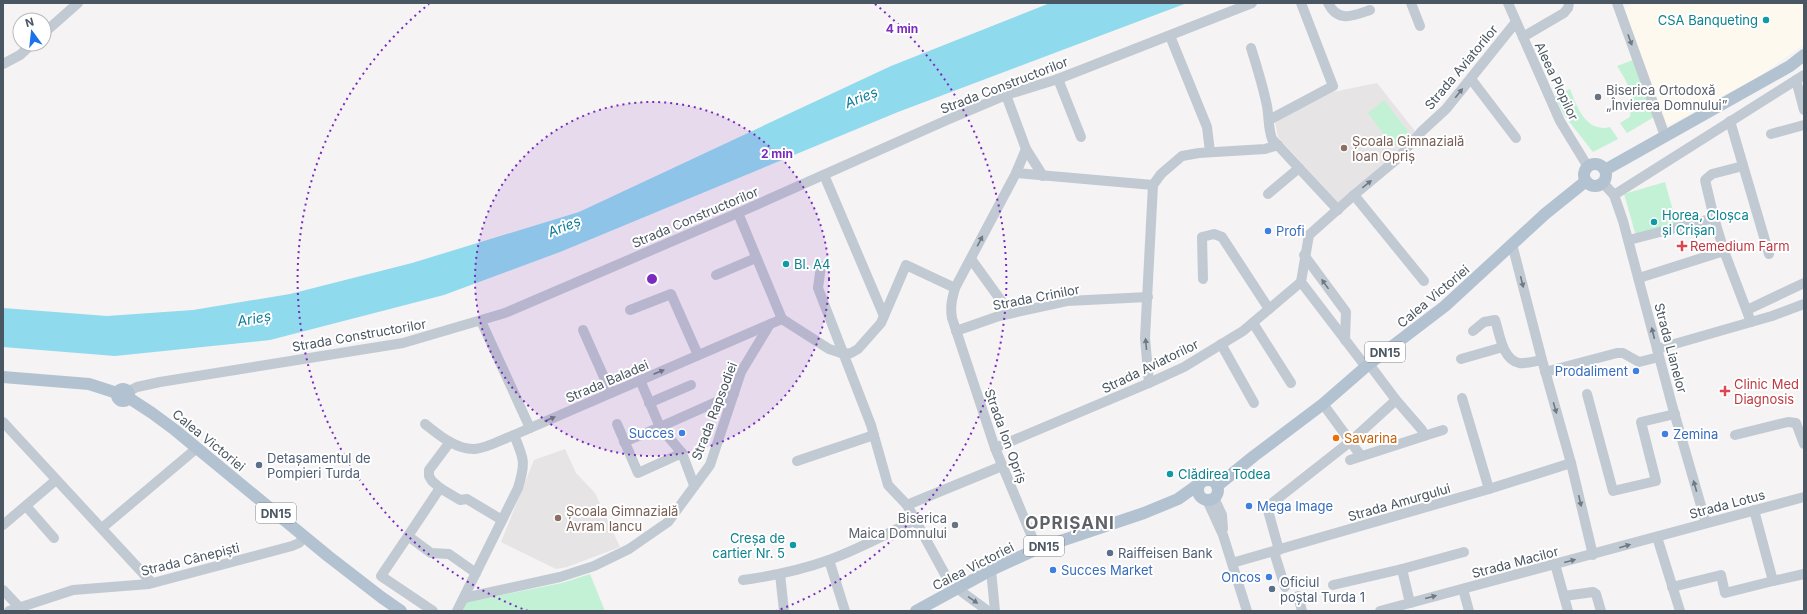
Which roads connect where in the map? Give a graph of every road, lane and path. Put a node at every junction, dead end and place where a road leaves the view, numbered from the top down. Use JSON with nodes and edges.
{"nodes":[{"id":1,"x":78,"y":3,"type":"edge"},
{"id":2,"x":1252,"y":3,"type":"edge"},
{"id":3,"x":1301,"y":3,"type":"edge"},
{"id":4,"x":1328,"y":3,"type":"edge"},
{"id":5,"x":1411,"y":3,"type":"edge"},
{"id":6,"x":1508,"y":3,"type":"edge"},
{"id":7,"x":1569,"y":3,"type":"edge"},
{"id":8,"x":1616,"y":3,"type":"edge"},
{"id":9,"x":1370,"y":10,"type":"dead end"},
{"id":10,"x":1516,"y":22,"type":"junction"},
{"id":11,"x":52,"y":26,"type":"edge"},
{"id":12,"x":1420,"y":26,"type":"dead end"},
{"id":13,"x":1170,"y":36,"type":"junction"},
{"id":14,"x":1523,"y":37,"type":"junction"},
{"id":15,"x":1251,"y":48,"type":"dead end"},
{"id":16,"x":23,"y":52,"type":"edge"},
{"id":17,"x":1804,"y":55,"type":"edge"},
{"id":18,"x":3,"y":64,"type":"edge"},
{"id":19,"x":1800,"y":78,"type":"edge"},
{"id":20,"x":1058,"y":79,"type":"junction"},
{"id":21,"x":1470,"y":79,"type":"junction"},
{"id":22,"x":1006,"y":95,"type":"junction"},
{"id":23,"x":1804,"y":110,"type":"edge"},
{"id":24,"x":1269,"y":120,"type":"junction"},
{"id":25,"x":1730,"y":121,"type":"junction"},
{"id":26,"x":1804,"y":125,"type":"edge"},
{"id":27,"x":1771,"y":134,"type":"dead end"},
{"id":28,"x":1665,"y":136,"type":"junction"},
{"id":29,"x":1081,"y":137,"type":"dead end"},
{"id":30,"x":1516,"y":138,"type":"dead end"},
{"id":31,"x":1278,"y":145,"type":"junction"},
{"id":32,"x":1026,"y":149,"type":"junction"},
{"id":33,"x":1210,"y":152,"type":"junction"},
{"id":34,"x":1743,"y":166,"type":"junction"},
{"id":35,"x":1588,"y":167,"type":"junction"},
{"id":36,"x":1299,"y":168,"type":"junction"},
{"id":37,"x":1605,"y":170,"type":"junction"},
{"id":38,"x":1016,"y":173,"type":"junction"},
{"id":39,"x":824,"y":175,"type":"junction"},
{"id":40,"x":1043,"y":176,"type":"junction"},
{"id":41,"x":1586,"y":181,"type":"junction"},
{"id":42,"x":1603,"y":183,"type":"junction"},
{"id":43,"x":1153,"y":185,"type":"junction"},
{"id":44,"x":1268,"y":194,"type":"dead end"},
{"id":45,"x":1354,"y":195,"type":"junction"},
{"id":46,"x":1614,"y":195,"type":"junction"},
{"id":47,"x":1338,"y":210,"type":"junction"},
{"id":48,"x":738,"y":213,"type":"junction"},
{"id":49,"x":1714,"y":218,"type":"junction"},
{"id":50,"x":1629,"y":240,"type":"junction"},
{"id":51,"x":1512,"y":244,"type":"junction"},
{"id":52,"x":1724,"y":251,"type":"junction"},
{"id":53,"x":1769,"y":254,"type":"dead end"},
{"id":54,"x":1304,"y":255,"type":"junction"},
{"id":55,"x":756,"y":258,"type":"junction"},
{"id":56,"x":971,"y":259,"type":"junction"},
{"id":57,"x":821,"y":266,"type":"dead end"},
{"id":58,"x":716,"y":275,"type":"dead end"},
{"id":59,"x":1639,"y":278,"type":"junction"},
{"id":60,"x":1203,"y":279,"type":"dead end"},
{"id":61,"x":1424,"y":281,"type":"dead end"},
{"id":62,"x":1301,"y":282,"type":"junction"},
{"id":63,"x":1804,"y":283,"type":"edge"},
{"id":64,"x":955,"y":288,"type":"junction"},
{"id":65,"x":1148,"y":297,"type":"junction"},
{"id":66,"x":1804,"y":304,"type":"edge"},
{"id":67,"x":1269,"y":309,"type":"junction"},
{"id":68,"x":630,"y":310,"type":"dead end"},
{"id":69,"x":1747,"y":310,"type":"junction"},
{"id":70,"x":1010,"y":313,"type":"junction"},
{"id":71,"x":884,"y":316,"type":"junction"},
{"id":72,"x":782,"y":319,"type":"junction"},
{"id":73,"x":481,"y":321,"type":"junction"},
{"id":74,"x":1751,"y":322,"type":"junction"},
{"id":75,"x":1253,"y":323,"type":"junction"},
{"id":76,"x":770,"y":324,"type":"junction"},
{"id":77,"x":583,"y":330,"type":"dead end"},
{"id":78,"x":956,"y":331,"type":"junction"},
{"id":79,"x":1473,"y":331,"type":"dead end"},
{"id":80,"x":1345,"y":340,"type":"junction"},
{"id":81,"x":1221,"y":344,"type":"junction"},
{"id":82,"x":1503,"y":347,"type":"junction"},
{"id":83,"x":1658,"y":353,"type":"junction"},
{"id":84,"x":844,"y":354,"type":"junction"},
{"id":85,"x":698,"y":355,"type":"junction"},
{"id":86,"x":1461,"y":359,"type":"dead end"},
{"id":87,"x":1542,"y":360,"type":"junction"},
{"id":88,"x":1368,"y":366,"type":"junction"},
{"id":89,"x":1545,"y":372,"type":"junction"},
{"id":90,"x":3,"y":377,"type":"edge"},
{"id":91,"x":640,"y":380,"type":"junction"},
{"id":92,"x":1149,"y":383,"type":"junction"},
{"id":93,"x":1291,"y":383,"type":"dead end"},
{"id":94,"x":691,"y":385,"type":"dead end"},
{"id":95,"x":611,"y":393,"type":"junction"},
{"id":96,"x":125,"y":394,"type":"junction"},
{"id":97,"x":734,"y":394,"type":"junction"},
{"id":98,"x":1587,"y":394,"type":"dead end"},
{"id":99,"x":1462,"y":398,"type":"dead end"},
{"id":100,"x":1396,"y":400,"type":"junction"},
{"id":101,"x":649,"y":403,"type":"junction"},
{"id":102,"x":1254,"y":403,"type":"dead end"},
{"id":103,"x":1322,"y":404,"type":"junction"},
{"id":104,"x":1675,"y":414,"type":"junction"},
{"id":105,"x":3,"y":422,"type":"edge"},
{"id":106,"x":424,"y":424,"type":"dead end"},
{"id":107,"x":617,"y":424,"type":"dead end"},
{"id":108,"x":660,"y":426,"type":"junction"},
{"id":109,"x":530,"y":428,"type":"junction"},
{"id":110,"x":1443,"y":430,"type":"dead end"},
{"id":111,"x":514,"y":435,"type":"junction"},
{"id":112,"x":874,"y":435,"type":"junction"},
{"id":113,"x":1736,"y":435,"type":"dead end"},
{"id":114,"x":1424,"y":436,"type":"junction"},
{"id":115,"x":1351,"y":441,"type":"junction"},
{"id":116,"x":450,"y":442,"type":"junction"},
{"id":117,"x":624,"y":442,"type":"junction"},
{"id":118,"x":1804,"y":444,"type":"edge"},
{"id":119,"x":197,"y":448,"type":"junction"},
{"id":120,"x":994,"y":448,"type":"junction"},
{"id":121,"x":682,"y":453,"type":"junction"},
{"id":122,"x":1361,"y":456,"type":"junction"},
{"id":123,"x":1350,"y":460,"type":"dead end"},
{"id":124,"x":797,"y":461,"type":"dead end"},
{"id":125,"x":1571,"y":463,"type":"junction"},
{"id":126,"x":1002,"y":466,"type":"junction"},
{"id":127,"x":56,"y":480,"type":"junction"},
{"id":128,"x":694,"y":485,"type":"junction"},
{"id":129,"x":440,"y":488,"type":"junction"},
{"id":130,"x":1489,"y":490,"type":"junction"},
{"id":131,"x":1208,"y":491,"type":"junction"},
{"id":132,"x":1804,"y":497,"type":"edge"},
{"id":133,"x":907,"y":505,"type":"junction"},
{"id":134,"x":26,"y":506,"type":"junction"},
{"id":135,"x":1754,"y":510,"type":"junction"},
{"id":136,"x":502,"y":520,"type":"junction"},
{"id":137,"x":915,"y":520,"type":"junction"},
{"id":138,"x":1706,"y":523,"type":"junction"},
{"id":139,"x":3,"y":525,"type":"edge"},
{"id":140,"x":102,"y":528,"type":"junction"},
{"id":141,"x":408,"y":536,"type":"junction"},
{"id":142,"x":304,"y":537,"type":"junction"},
{"id":143,"x":1657,"y":537,"type":"junction"},
{"id":144,"x":54,"y":538,"type":"dead end"},
{"id":145,"x":1037,"y":549,"type":"junction"},
{"id":146,"x":1276,"y":551,"type":"junction"},
{"id":147,"x":1464,"y":552,"type":"dead end"},
{"id":148,"x":1593,"y":555,"type":"junction"},
{"id":149,"x":829,"y":560,"type":"junction"},
{"id":150,"x":1232,"y":563,"type":"junction"},
{"id":151,"x":1555,"y":564,"type":"junction"},
{"id":152,"x":1402,"y":569,"type":"junction"},
{"id":153,"x":991,"y":570,"type":"junction"},
{"id":154,"x":476,"y":573,"type":"junction"},
{"id":155,"x":780,"y":574,"type":"junction"},
{"id":156,"x":1804,"y":574,"type":"edge"},
{"id":157,"x":947,"y":578,"type":"dead end"},
{"id":158,"x":742,"y":580,"type":"dead end"},
{"id":159,"x":1773,"y":581,"type":"junction"},
{"id":160,"x":152,"y":584,"type":"junction"},
{"id":161,"x":1334,"y":585,"type":"dead end"},
{"id":162,"x":1285,"y":587,"type":"dead end"},
{"id":163,"x":959,"y":588,"type":"junction"},
{"id":164,"x":1672,"y":588,"type":"junction"},
{"id":165,"x":1463,"y":589,"type":"junction"},
{"id":166,"x":3,"y":590,"type":"edge"},
{"id":167,"x":1298,"y":596,"type":"dead end"},
{"id":168,"x":1564,"y":596,"type":"junction"},
{"id":169,"x":464,"y":598,"type":"junction"},
{"id":170,"x":1410,"y":603,"type":"junction"},
{"id":171,"x":19,"y":607,"type":"junction"},
{"id":172,"x":9,"y":611,"type":"edge"},
{"id":173,"x":401,"y":611,"type":"edge"},
{"id":174,"x":433,"y":611,"type":"edge"},
{"id":175,"x":457,"y":611,"type":"edge"},
{"id":176,"x":784,"y":611,"type":"edge"},
{"id":177,"x":845,"y":611,"type":"edge"},
{"id":178,"x":916,"y":611,"type":"edge"},
{"id":179,"x":988,"y":611,"type":"edge"},
{"id":180,"x":994,"y":611,"type":"edge"},
{"id":181,"x":1247,"y":611,"type":"edge"},
{"id":182,"x":1302,"y":611,"type":"edge"},
{"id":183,"x":1380,"y":611,"type":"edge"},
{"id":184,"x":1469,"y":611,"type":"edge"},
{"id":185,"x":1568,"y":611,"type":"edge"},
{"id":186,"x":1601,"y":611,"type":"edge"},
{"id":187,"x":1680,"y":611,"type":"edge"}],
"edges":[{"from":1,"to":11,"type":"street"},
{"from":2,"to":13,"type":"street","name":"Strada Constructorilor"},
{"from":3,"to":24,"type":"street"},
{"from":4,"to":9,"type":"street"},
{"from":5,"to":12,"type":"street"},
{"from":6,"to":10,"type":"street","name":"Aleea Plopilor"},
{"from":7,"to":14,"type":"street"},
{"from":8,"to":28,"type":"street","one_way":true},
{"from":10,"to":14,"type":"street","name":"Aleea Plopilor"},
{"from":10,"to":21,"type":"street","name":"Strada Aviatorilor"},
{"from":13,"to":20,"type":"street","name":"Strada Constructorilor"},
{"from":13,"to":33,"type":"street"},
{"from":14,"to":35,"type":"street","name":"Aleea Plopilor"},
{"from":15,"to":24,"type":"street"},
{"from":16,"to":18,"type":"street"},
{"from":17,"to":28,"type":"main road"},
{"from":19,"to":23,"type":"street"},
{"from":19,"to":25,"type":"street"},
{"from":20,"to":22,"type":"street","name":"Strada Constructorilor"},
{"from":20,"to":29,"type":"street"},
{"from":21,"to":30,"type":"street"},
{"from":45,"to":21,"type":"street","name":"Strada Aviatorilor","one_way":true},
{"from":22,"to":32,"type":"street"},
{"from":22,"to":39,"type":"street","name":"Strada Constructorilor"},
{"from":24,"to":31,"type":"street"},
{"from":25,"to":34,"type":"street"},
{"from":25,"to":46,"type":"street"},
{"from":26,"to":27,"type":"street"},
{"from":28,"to":37,"type":"main road"},
{"from":31,"to":33,"type":"street"},
{"from":31,"to":36,"type":"street"},
{"from":32,"to":38,"type":"street","name":"Strada Ion Opriș"},
{"from":32,"to":40,"type":"street"},
{"from":33,"to":43,"type":"street"},
{"from":34,"to":49,"type":"street"},
{"from":34,"to":53,"type":"street"},
{"from":35,"to":37,"type":"main road"},
{"from":35,"to":41,"type":"main road"},
{"from":36,"to":44,"type":"street"},
{"from":36,"to":47,"type":"street"},
{"from":37,"to":42,"type":"main road"},
{"from":38,"to":40,"type":"street"},
{"from":56,"to":38,"type":"street","name":"Strada Ion Opriș","one_way":true},
{"from":39,"to":48,"type":"street","name":"Strada Constructorilor"},
{"from":39,"to":71,"type":"street"},
{"from":40,"to":43,"type":"street"},
{"from":41,"to":42,"type":"main road"},
{"from":41,"to":51,"type":"main road","name":"Calea Victoriei","number":"DN15"},
{"from":42,"to":46,"type":"street","name":"Strada Lianelor"},
{"from":43,"to":65,"type":"street"},
{"from":45,"to":47,"type":"street","name":"Strada Aviatorilor"},
{"from":45,"to":61,"type":"street"},
{"from":46,"to":50,"type":"street","name":"Strada Lianelor"},
{"from":47,"to":54,"type":"street","name":"Strada Aviatorilor"},
{"from":48,"to":55,"type":"street"},
{"from":48,"to":73,"type":"street","name":"Strada Constructorilor"},
{"from":49,"to":50,"type":"street"},
{"from":49,"to":52,"type":"street"},
{"from":50,"to":59,"type":"street","name":"Strada Lianelor"},
{"from":51,"to":87,"type":"street","one_way":true},
{"from":51,"to":88,"type":"main road","name":"Calea Victoriei","number":"DN15"},
{"from":52,"to":59,"type":"street"},
{"from":52,"to":69,"type":"street"},
{"from":54,"to":62,"type":"street","name":"Strada Aviatorilor"},
{"from":80,"to":54,"type":"street","one_way":true},
{"from":55,"to":58,"type":"street"},
{"from":55,"to":72,"type":"street"},
{"from":56,"to":64,"type":"street","name":"Strada Ion Opriș"},
{"from":56,"to":70,"type":"street"},
{"from":57,"to":84,"type":"street"},
{"from":83,"to":59,"type":"street","name":"Strada Lianelor","one_way":true},
{"from":60,"to":67,"type":"street"},
{"from":62,"to":67,"type":"street","name":"Strada Aviatorilor"},
{"from":62,"to":80,"type":"street"},
{"from":63,"to":69,"type":"street"},
{"from":64,"to":71,"type":"street"},
{"from":64,"to":78,"type":"street","name":"Strada Ion Opriș"},
{"from":65,"to":70,"type":"street","name":"Strada Crinilor"},
{"from":92,"to":65,"type":"street","one_way":true},
{"from":66,"to":74,"type":"street"},
{"from":67,"to":75,"type":"street","name":"Strada Aviatorilor"},
{"from":68,"to":85,"type":"street"},
{"from":69,"to":74,"type":"street"},
{"from":70,"to":78,"type":"street","name":"Strada Crinilor"},
{"from":71,"to":84,"type":"street"},
{"from":72,"to":76,"type":"street","name":"Strada Baladei"},
{"from":72,"to":84,"type":"street"},
{"from":73,"to":96,"type":"street","name":"Strada Constructorilor"},
{"from":73,"to":109,"type":"street"},
{"from":74,"to":83,"type":"street"},
{"from":75,"to":81,"type":"street","name":"Strada Aviatorilor"},
{"from":75,"to":93,"type":"street"},
{"from":76,"to":85,"type":"street","name":"Strada Baladei"},
{"from":76,"to":97,"type":"street","name":"Strada Rapsodiei"},
{"from":77,"to":95,"type":"street"},
{"from":78,"to":120,"type":"street","name":"Strada Ion Opriș"},
{"from":79,"to":82,"type":"street"},
{"from":80,"to":88,"type":"street"},
{"from":81,"to":92,"type":"street","name":"Strada Aviatorilor"},
{"from":81,"to":102,"type":"street"},
{"from":82,"to":86,"type":"street"},
{"from":82,"to":87,"type":"street"},
{"from":83,"to":89,"type":"street"},
{"from":83,"to":104,"type":"street","name":"Strada Lianelor"},
{"from":84,"to":112,"type":"street"},
{"from":91,"to":85,"type":"street","name":"Strada Baladei","one_way":true},
{"from":87,"to":89,"type":"street"},
{"from":88,"to":100,"type":"street"},
{"from":88,"to":103,"type":"main road","name":"Calea Victoriei","number":"DN15"},
{"from":89,"to":125,"type":"street","one_way":true},
{"from":90,"to":96,"type":"main road","name":"Calea Victoriei","number":"DN15"},
{"from":91,"to":95,"type":"street","name":"Strada Baladei"},
{"from":91,"to":101,"type":"street"},
{"from":92,"to":120,"type":"street","name":"Strada Aviatorilor"},
{"from":94,"to":101,"type":"street"},
{"from":109,"to":95,"type":"street","name":"Strada Baladei","one_way":true},
{"from":96,"to":119,"type":"main road","name":"Calea Victoriei","number":"DN15"},
{"from":97,"to":108,"type":"street"},
{"from":97,"to":128,"type":"street","name":"Strada Rapsodiei"},
{"from":98,"to":104,"type":"street"},
{"from":99,"to":130,"type":"street"},
{"from":100,"to":114,"type":"street"},
{"from":100,"to":115,"type":"street"},
{"from":101,"to":108,"type":"street"},
{"from":103,"to":115,"type":"street"},
{"from":103,"to":131,"type":"main road","name":"Calea Victoriei","number":"DN15"},
{"from":138,"to":104,"type":"street","name":"Strada Lianelor","one_way":true},
{"from":105,"to":127,"type":"street"},
{"from":106,"to":116,"type":"street","name":"Strada Baladei"},
{"from":107,"to":117,"type":"street"},
{"from":108,"to":117,"type":"street"},
{"from":108,"to":121,"type":"street"},
{"from":109,"to":111,"type":"street","name":"Strada Baladei"},
{"from":110,"to":114,"type":"street"},
{"from":111,"to":116,"type":"street","name":"Strada Baladei"},
{"from":111,"to":136,"type":"street"},
{"from":112,"to":124,"type":"street"},
{"from":112,"to":133,"type":"street"},
{"from":113,"to":118,"type":"street"},
{"from":114,"to":122,"type":"street"},
{"from":115,"to":122,"type":"street"},
{"from":115,"to":146,"type":"street"},
{"from":116,"to":129,"type":"street"},
{"from":117,"to":121,"type":"street"},
{"from":119,"to":140,"type":"street"},
{"from":119,"to":142,"type":"main road","name":"Calea Victoriei","number":"DN15"},
{"from":120,"to":126,"type":"street","name":"Strada Ion Opriș"},
{"from":121,"to":128,"type":"street"},
{"from":122,"to":123,"type":"street"},
{"from":125,"to":130,"type":"street","name":"Strada Amurgului"},
{"from":125,"to":148,"type":"street","one_way":true},
{"from":126,"to":133,"type":"street"},
{"from":126,"to":145,"type":"street","name":"Strada Ion Opriș"},
{"from":127,"to":134,"type":"street"},
{"from":127,"to":140,"type":"street"},
{"from":128,"to":169,"type":"street","name":"Strada Rapsodiei"},
{"from":129,"to":136,"type":"street"},
{"from":129,"to":141,"type":"street"},
{"from":130,"to":146,"type":"street","name":"Strada Amurgului"},
{"from":131,"to":145,"type":"main road","name":"Calea Victoriei","number":"DN15"},
{"from":131,"to":150,"type":"street"},
{"from":132,"to":135,"type":"street","name":"Strada Lotus"},
{"from":133,"to":137,"type":"street"},
{"from":134,"to":139,"type":"street"},
{"from":134,"to":144,"type":"street"},
{"from":135,"to":138,"type":"street","name":"Strada Lotus"},
{"from":135,"to":159,"type":"street"},
{"from":136,"to":154,"type":"street"},
{"from":137,"to":149,"type":"street"},
{"from":137,"to":157,"type":"street"},
{"from":138,"to":143,"type":"street","name":"Strada Lotus"},
{"from":140,"to":160,"type":"street"},
{"from":141,"to":154,"type":"street"},
{"from":141,"to":174,"type":"street"},
{"from":142,"to":160,"type":"street","name":"Strada Cânepiști"},
{"from":142,"to":173,"type":"main road","name":"Calea Victoriei","number":"DN15"},
{"from":148,"to":143,"type":"street","name":"Strada Macilor","one_way":true},
{"from":143,"to":164,"type":"street"},
{"from":145,"to":153,"type":"main road","name":"Calea Victoriei","number":"DN15"},
{"from":146,"to":150,"type":"street","name":"Strada Amurgului"},
{"from":146,"to":162,"type":"street"},
{"from":147,"to":152,"type":"street"},
{"from":151,"to":148,"type":"street","name":"Strada Macilor","one_way":true},
{"from":149,"to":155,"type":"street"},
{"from":149,"to":177,"type":"street"},
{"from":150,"to":181,"type":"street"},
{"from":151,"to":165,"type":"street","name":"Strada Macilor"},
{"from":151,"to":168,"type":"street"},
{"from":152,"to":161,"type":"street"},
{"from":152,"to":170,"type":"street"},
{"from":153,"to":163,"type":"main road","name":"Calea Victoriei","number":"DN15"},
{"from":153,"to":180,"type":"street"},
{"from":154,"to":169,"type":"street"},
{"from":155,"to":158,"type":"street"},
{"from":155,"to":176,"type":"street"},
{"from":156,"to":159,"type":"street"},
{"from":159,"to":164,"type":"street"},
{"from":160,"to":171,"type":"street","name":"Strada Cânepiști"},
{"from":163,"to":178,"type":"main road","name":"Calea Victoriei","number":"DN15"},
{"from":163,"to":179,"type":"street","one_way":true},
{"from":164,"to":187,"type":"street"},
{"from":170,"to":165,"type":"street","name":"Strada Macilor","one_way":true},
{"from":165,"to":184,"type":"street"},
{"from":166,"to":171,"type":"street"},
{"from":167,"to":182,"type":"street"},
{"from":168,"to":185,"type":"street"},
{"from":168,"to":186,"type":"street"},
{"from":169,"to":175,"type":"street"},
{"from":170,"to":183,"type":"street","name":"Strada Macilor"},
{"from":171,"to":172,"type":"street","name":"Strada Cânepiști"}]}
